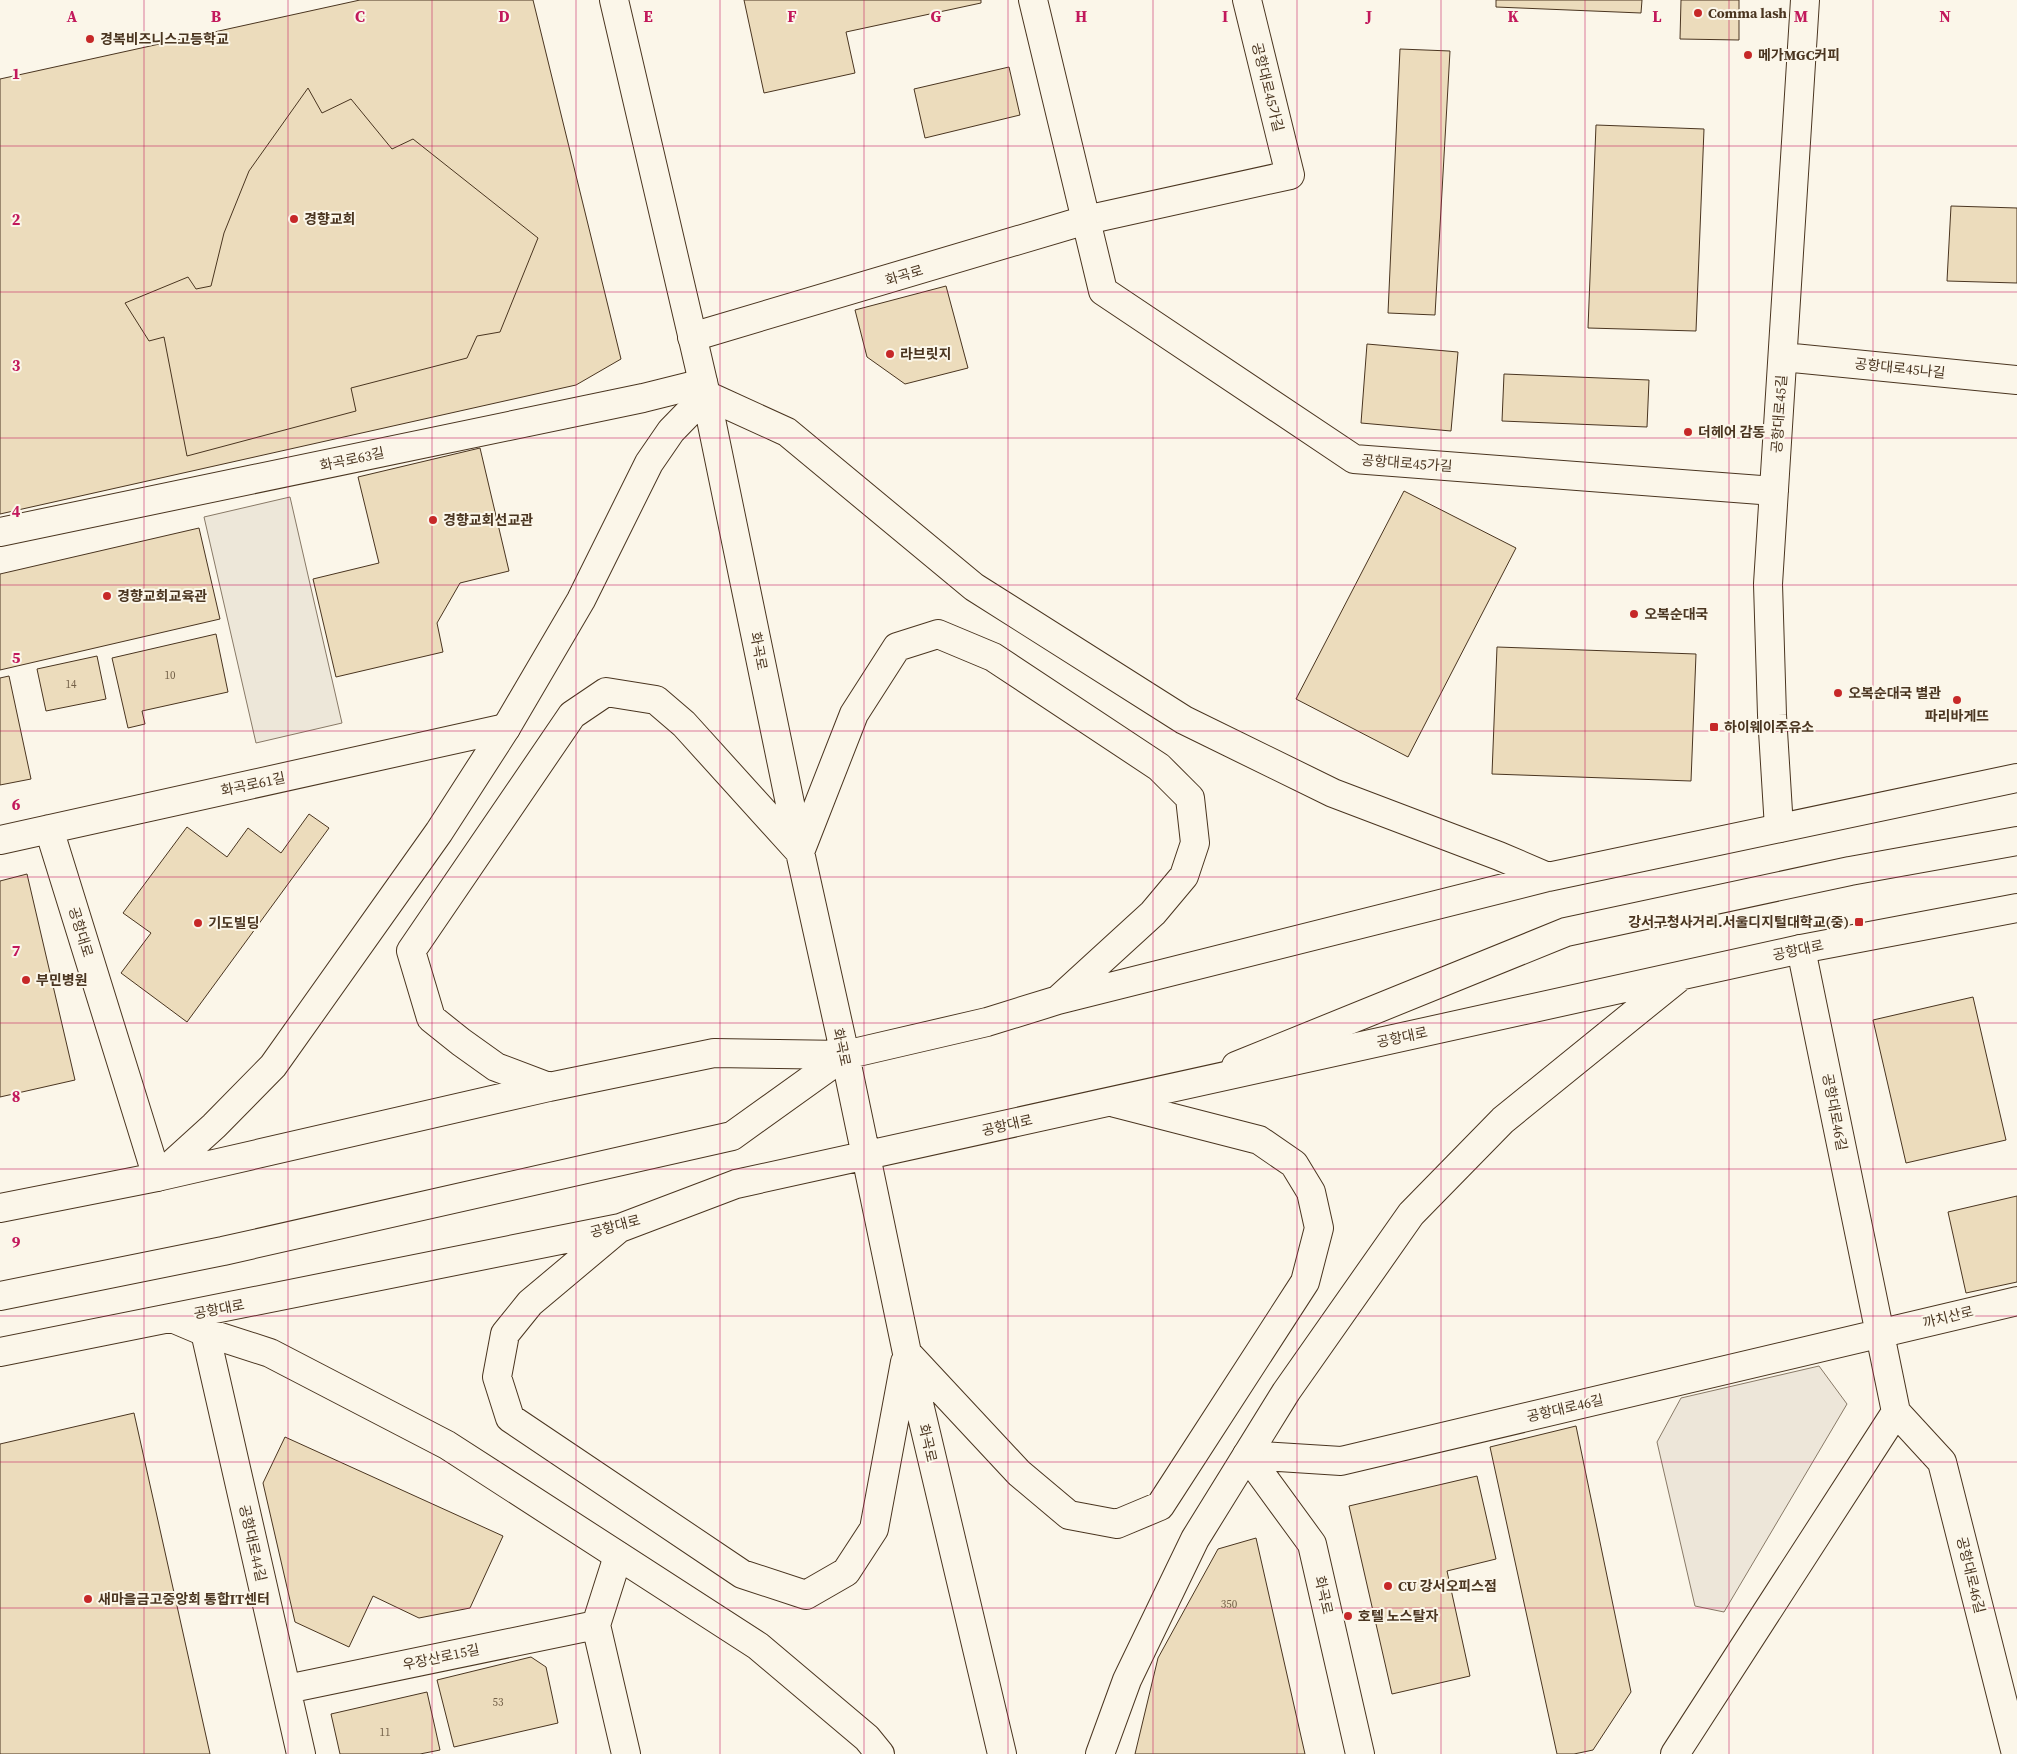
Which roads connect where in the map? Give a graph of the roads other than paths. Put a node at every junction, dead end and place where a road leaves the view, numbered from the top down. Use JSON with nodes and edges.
{"nodes":[{"id":1,"x":614,"y":0,"type":"edge"},
{"id":2,"x":1033,"y":0,"type":"edge"},
{"id":3,"x":1246,"y":0,"type":"edge"},
{"id":4,"x":1805,"y":0,"type":"edge"},
{"id":5,"x":1086,"y":220,"type":"junction"},
{"id":6,"x":692,"y":338,"type":"junction"},
{"id":7,"x":1783,"y":357,"type":"junction"},
{"id":8,"x":2017,"y":380,"type":"edge"},
{"id":9,"x":704,"y":389,"type":"junction"},
{"id":10,"x":1774,"y":491,"type":"junction"},
{"id":11,"x":0,"y":532,"type":"edge"},
{"id":12,"x":506,"y":728,"type":"junction"},
{"id":13,"x":2017,"y":778,"type":"edge"},
{"id":14,"x":1779,"y":828,"type":"junction"},
{"id":15,"x":49,"y":829,"type":"junction"},
{"id":16,"x":0,"y":840,"type":"edge"},
{"id":17,"x":2017,"y":841,"type":"edge"},
{"id":18,"x":800,"y":852,"type":"junction"},
{"id":19,"x":1548,"y":877,"type":"junction"},
{"id":20,"x":2017,"y":908,"type":"edge"},
{"id":21,"x":1801,"y":949,"type":"junction"},
{"id":22,"x":1682,"y":975,"type":"junction"},
{"id":23,"x":1058,"y":1000,"type":"junction"},
{"id":24,"x":845,"y":1055,"type":"junction"},
{"id":25,"x":1193,"y":1084,"type":"junction"},
{"id":26,"x":549,"y":1087,"type":"junction"},
{"id":27,"x":1110,"y":1102,"type":"junction"},
{"id":28,"x":865,"y":1157,"type":"junction"},
{"id":29,"x":157,"y":1177,"type":"junction"},
{"id":30,"x":0,"y":1208,"type":"edge"},
{"id":31,"x":620,"y":1228,"type":"junction"},
{"id":32,"x":0,"y":1296,"type":"edge"},
{"id":33,"x":2017,"y":1300,"type":"edge"},
{"id":34,"x":172,"y":1318,"type":"junction"},
{"id":35,"x":205,"y":1332,"type":"junction"},
{"id":36,"x":1880,"y":1334,"type":"junction"},
{"id":37,"x":0,"y":1352,"type":"edge"},
{"id":38,"x":907,"y":1353,"type":"junction"},
{"id":39,"x":1896,"y":1412,"type":"junction"},
{"id":40,"x":1247,"y":1455,"type":"junction"},
{"id":41,"x":618,"y":1556,"type":"junction"},
{"id":42,"x":596,"y":1624,"type":"junction"},
{"id":43,"x":287,"y":1689,"type":"junction"},
{"id":44,"x":301,"y":1754,"type":"edge"},
{"id":45,"x":626,"y":1754,"type":"edge"},
{"id":46,"x":880,"y":1754,"type":"edge"},
{"id":47,"x":1002,"y":1754,"type":"edge"},
{"id":48,"x":1100,"y":1754,"type":"edge"},
{"id":49,"x":1360,"y":1754,"type":"edge"},
{"id":50,"x":1675,"y":1754,"type":"edge"},
{"id":51,"x":2016,"y":1754,"type":"edge"}],
"edges":[{"from":1,"to":6,"type":"main road","name":"화곡로"},
{"from":2,"to":5,"type":"main road","name":"공항대로45가길"},
{"from":3,"to":5,"type":"main road","name":"공항대로45가길"},
{"from":4,"to":7,"type":"main road","name":"공항대로45길"},
{"from":5,"to":6,"type":"main road","name":"화곡로"},
{"from":5,"to":10,"type":"main road","name":"공항대로45가길"},
{"from":6,"to":9,"type":"main road","name":"화곡로"},
{"from":7,"to":8,"type":"main road","name":"공항대로45나길"},
{"from":7,"to":10,"type":"main road","name":"공항대로45길"},
{"from":9,"to":11,"type":"main road","name":"화곡로63길"},
{"from":9,"to":12,"type":"main road"},
{"from":9,"to":18,"type":"main road","name":"화곡로"},
{"from":9,"to":19,"type":"main road"},
{"from":10,"to":14,"type":"main road","name":"공항대로45길"},
{"from":12,"to":15,"type":"main road","name":"화곡로61길"},
{"from":12,"to":29,"type":"main road"},
{"from":13,"to":14,"type":"main road"},
{"from":14,"to":19,"type":"main road"},
{"from":15,"to":16,"type":"main road","name":"화곡로61길"},
{"from":15,"to":29,"type":"main road","name":"공항대로"},
{"from":17,"to":25,"type":"main road"},
{"from":18,"to":23,"type":"main road"},
{"from":18,"to":24,"type":"main road","name":"화곡로"},
{"from":18,"to":26,"type":"main road"},
{"from":19,"to":23,"type":"main road"},
{"from":20,"to":21,"type":"main road","name":"공항대로"},
{"from":21,"to":22,"type":"main road","name":"공항대로"},
{"from":21,"to":36,"type":"main road","name":"공항대로46길"},
{"from":22,"to":25,"type":"main road","name":"공항대로"},
{"from":22,"to":40,"type":"main road"},
{"from":23,"to":24,"type":"main road"},
{"from":24,"to":26,"type":"main road"},
{"from":24,"to":28,"type":"main road","name":"화곡로"},
{"from":24,"to":32,"type":"main road"},
{"from":25,"to":27,"type":"main road","name":"공항대로"},
{"from":26,"to":29,"type":"main road"},
{"from":27,"to":28,"type":"main road","name":"공항대로"},
{"from":27,"to":38,"type":"main road"},
{"from":28,"to":31,"type":"main road","name":"공항대로"},
{"from":28,"to":38,"type":"main road","name":"화곡로"},
{"from":29,"to":30,"type":"main road"},
{"from":31,"to":34,"type":"main road","name":"공항대로"},
{"from":31,"to":38,"type":"main road"},
{"from":33,"to":36,"type":"main road","name":"까치산로"},
{"from":34,"to":35,"type":"main road"},
{"from":34,"to":37,"type":"main road","name":"공항대로"},
{"from":35,"to":41,"type":"main road"},
{"from":35,"to":43,"type":"main road","name":"공항대로44길"},
{"from":36,"to":39,"type":"main road","name":"공항대로46길"},
{"from":36,"to":40,"type":"main road","name":"공항대로46길"},
{"from":38,"to":47,"type":"main road","name":"화곡로"},
{"from":39,"to":50,"type":"main road"},
{"from":39,"to":51,"type":"main road","name":"공항대로46길"},
{"from":40,"to":48,"type":"main road"},
{"from":40,"to":49,"type":"main road","name":"화곡로"},
{"from":41,"to":42,"type":"main road"},
{"from":41,"to":46,"type":"main road"},
{"from":42,"to":43,"type":"main road","name":"우장산로15길"},
{"from":42,"to":45,"type":"main road"},
{"from":43,"to":44,"type":"main road","name":"공항대로44길"}]}
